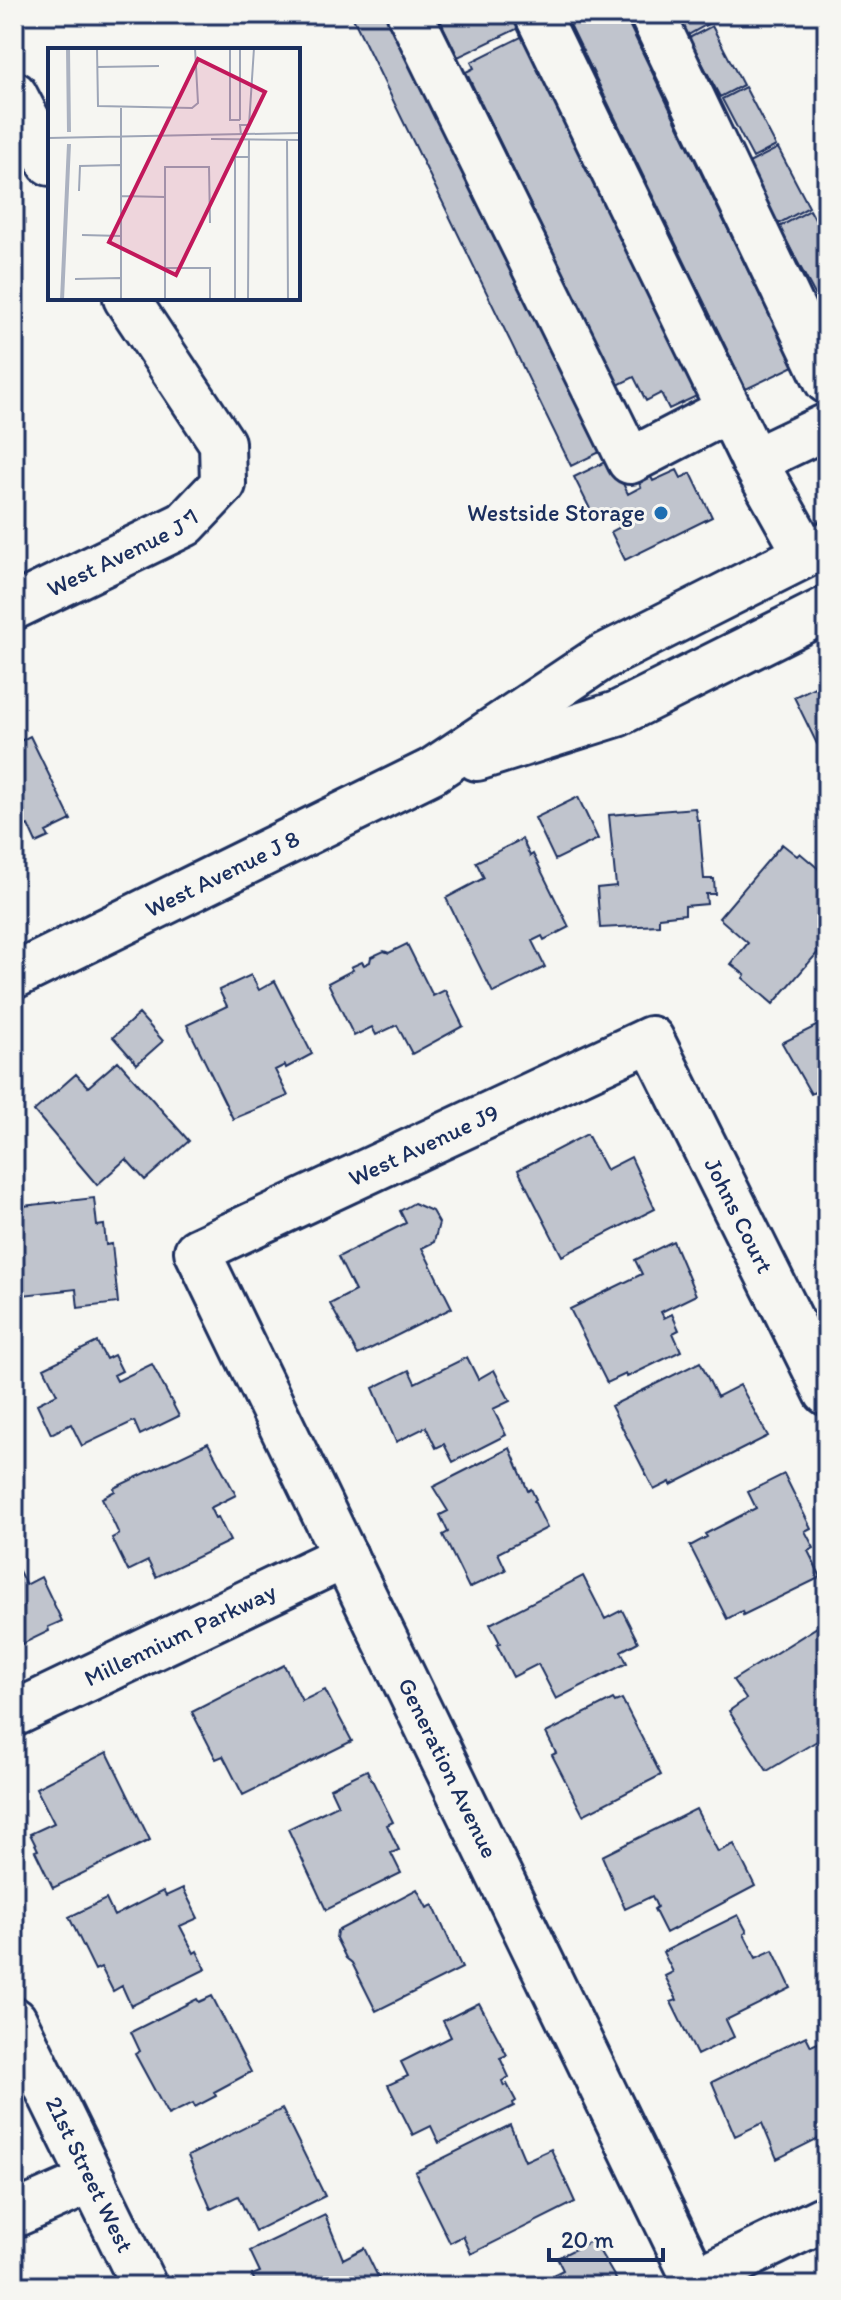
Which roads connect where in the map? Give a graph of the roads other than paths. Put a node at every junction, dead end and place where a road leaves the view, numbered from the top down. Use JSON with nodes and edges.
{"nodes":[{"id":1,"x":410,"y":14,"type":"edge"},
{"id":2,"x":537,"y":14,"type":"edge"},
{"id":3,"x":652,"y":14,"type":"edge"},
{"id":4,"x":14,"y":94,"type":"edge"},
{"id":5,"x":48,"y":159,"type":"edge"},
{"id":6,"x":127,"y":300,"type":"edge"},
{"id":7,"x":827,"y":381,"type":"edge"},
{"id":8,"x":728,"y":410,"type":"junction"},
{"id":9,"x":827,"y":426,"type":"edge"},
{"id":10,"x":754,"y":461,"type":"junction"},
{"id":11,"x":817,"y":549,"type":"edge"},
{"id":12,"x":14,"y":607,"type":"edge"},
{"id":13,"x":827,"y":609,"type":"edge"},
{"id":14,"x":432,"y":771,"type":"junction"},
{"id":15,"x":14,"y":976,"type":"edge"},
{"id":16,"x":651,"y":1039,"type":"joint"},
{"id":17,"x":197,"y":1251,"type":"joint"},
{"id":18,"x":827,"y":1393,"type":"edge"},
{"id":19,"x":345,"y":1556,"type":"junction"},
{"id":20,"x":14,"y":1714,"type":"edge"},
{"id":21,"x":14,"y":2020,"type":"edge"},
{"id":22,"x":93,"y":2180,"type":"junction"},
{"id":23,"x":14,"y":2215,"type":"edge"},
{"id":24,"x":827,"y":2217,"type":"edge"},
{"id":25,"x":697,"y":2283,"type":"edge"},
{"id":26,"x":144,"y":2286,"type":"edge"}],
"edges":[{"from":1,"to":8,"type":"street"},
{"from":2,"to":8,"type":"street"},
{"from":3,"to":7,"type":"street"},
{"from":4,"to":5,"type":"street"},
{"from":6,"to":12,"type":"street","name":"West Avenue J 7"},
{"from":8,"to":10,"type":"street"},
{"from":9,"to":10,"type":"street"},
{"from":10,"to":11,"type":"street"},
{"from":11,"to":14,"type":"street","name":"West Avenue J 8"},
{"from":13,"to":14,"type":"street","name":"West Avenue J 8"},
{"from":14,"to":15,"type":"street","name":"West Avenue J 8"},
{"from":16,"to":17,"type":"street","name":"West Avenue J9"},
{"from":16,"to":18,"type":"street","name":"Johns Court"},
{"from":17,"to":19,"type":"street","name":"Generation Avenue"},
{"from":19,"to":20,"type":"street","name":"Millennium Parkway"},
{"from":19,"to":25,"type":"street","name":"Generation Avenue"},
{"from":21,"to":22,"type":"street","name":"21st Street West"},
{"from":22,"to":23,"type":"street"},
{"from":22,"to":26,"type":"street","name":"21st Street West"},
{"from":24,"to":25,"type":"street"}]}
